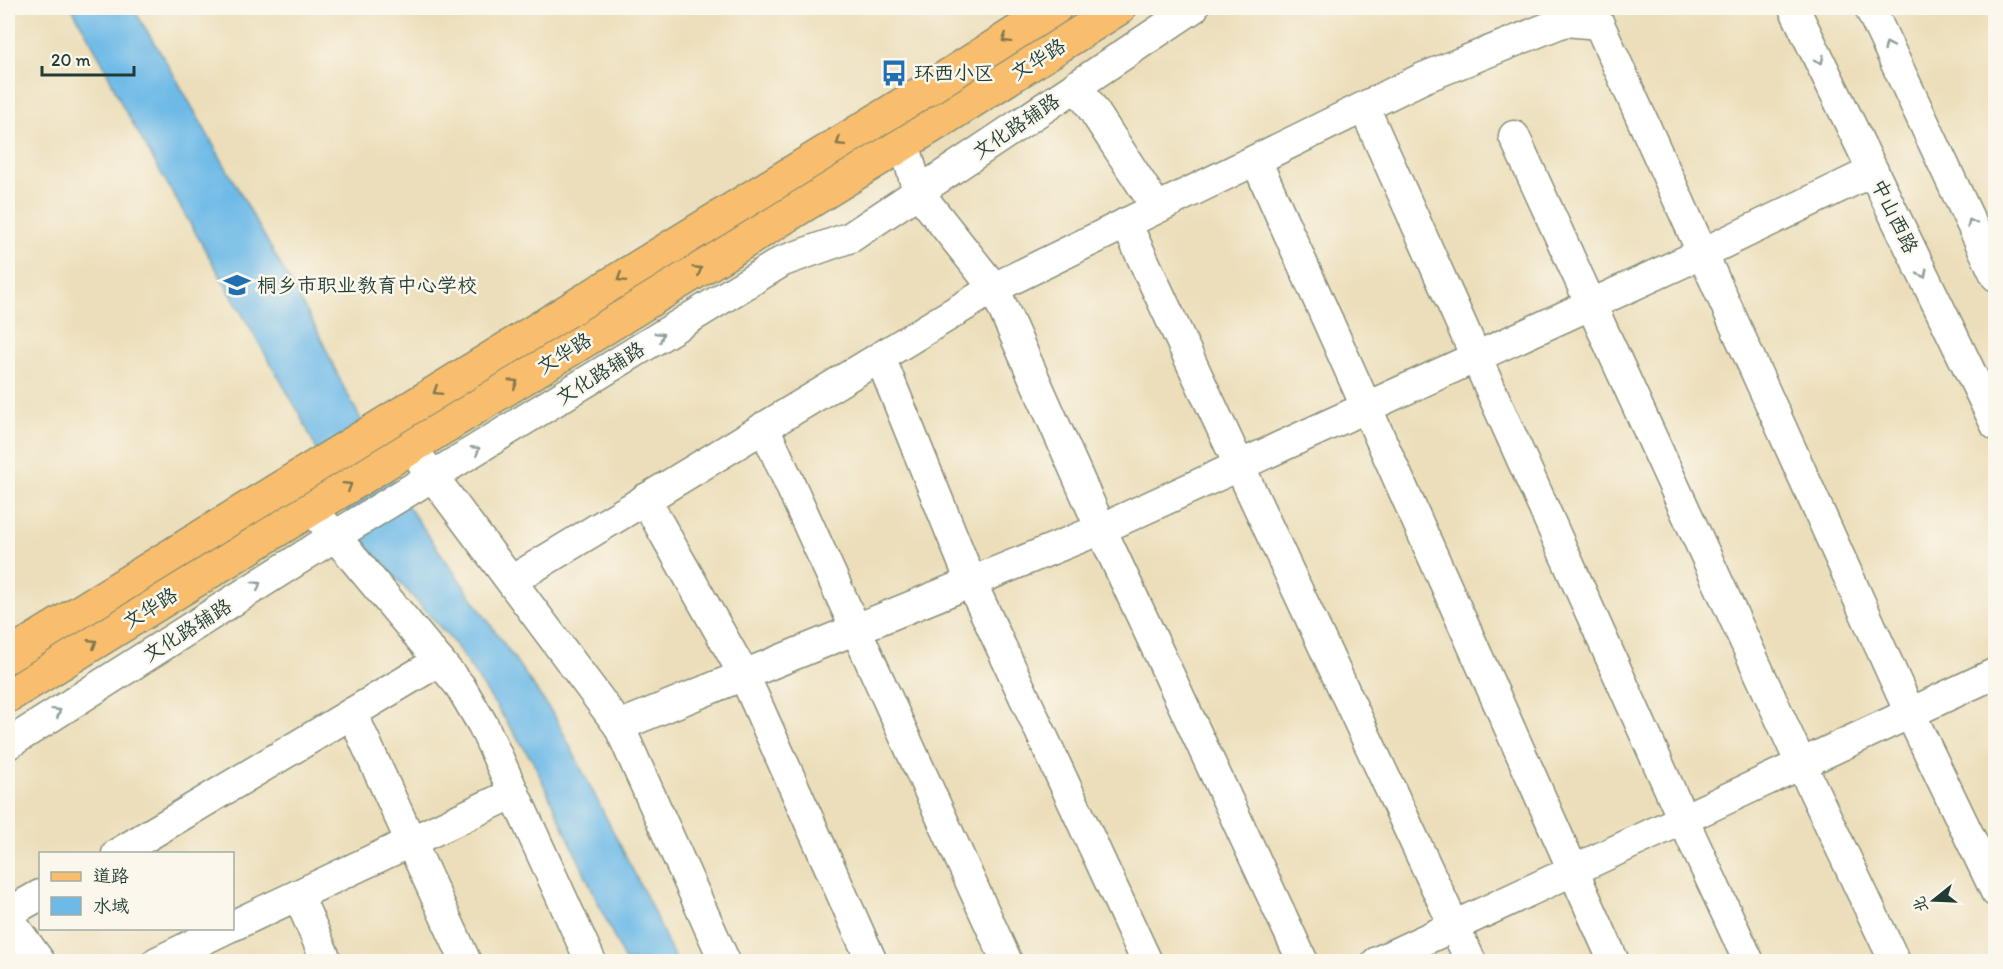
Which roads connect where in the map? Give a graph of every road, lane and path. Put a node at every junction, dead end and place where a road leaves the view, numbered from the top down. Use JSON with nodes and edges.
{"nodes":[{"id":1,"x":1055,"y":8,"type":"edge"},
{"id":2,"x":1119,"y":8,"type":"edge"},
{"id":3,"x":1193,"y":8,"type":"edge"},
{"id":4,"x":1794,"y":8,"type":"edge"},
{"id":5,"x":1870,"y":8,"type":"edge"},
{"id":6,"x":1077,"y":85,"type":"junction"},
{"id":7,"x":1364,"y":106,"type":"junction"},
{"id":8,"x":1514,"y":136,"type":"dead end"},
{"id":9,"x":904,"y":143,"type":"junction"},
{"id":10,"x":1256,"y":159,"type":"junction"},
{"id":11,"x":1873,"y":171,"type":"junction"},
{"id":12,"x":918,"y":192,"type":"junction"},
{"id":13,"x":1157,"y":208,"type":"junction"},
{"id":14,"x":1126,"y":223,"type":"junction"},
{"id":15,"x":1703,"y":254,"type":"junction"},
{"id":16,"x":1995,"y":276,"type":"edge"},
{"id":17,"x":994,"y":288,"type":"junction"},
{"id":18,"x":1592,"y":305,"type":"junction"},
{"id":19,"x":880,"y":357,"type":"junction"},
{"id":20,"x":1476,"y":357,"type":"junction"},
{"id":21,"x":1366,"y":408,"type":"junction"},
{"id":22,"x":1995,"y":425,"type":"edge"},
{"id":23,"x":764,"y":427,"type":"junction"},
{"id":24,"x":411,"y":447,"type":"junction"},
{"id":25,"x":1239,"y":466,"type":"junction"},
{"id":26,"x":433,"y":476,"type":"junction"},
{"id":27,"x":645,"y":500,"type":"junction"},
{"id":28,"x":312,"y":508,"type":"junction"},
{"id":29,"x":1101,"y":529,"type":"junction"},
{"id":30,"x":335,"y":536,"type":"junction"},
{"id":31,"x":511,"y":580,"type":"junction"},
{"id":32,"x":971,"y":582,"type":"junction"},
{"id":33,"x":856,"y":629,"type":"junction"},
{"id":34,"x":8,"y":656,"type":"edge"},
{"id":35,"x":440,"y":661,"type":"junction"},
{"id":36,"x":1995,"y":673,"type":"edge"},
{"id":37,"x":744,"y":675,"type":"junction"},
{"id":38,"x":8,"y":696,"type":"edge"},
{"id":39,"x":352,"y":713,"type":"junction"},
{"id":40,"x":1910,"y":713,"type":"junction"},
{"id":41,"x":620,"y":726,"type":"junction"},
{"id":42,"x":8,"y":744,"type":"edge"},
{"id":43,"x":1802,"y":764,"type":"junction"},
{"id":44,"x":514,"y":793,"type":"junction"},
{"id":45,"x":1683,"y":819,"type":"junction"},
{"id":46,"x":411,"y":841,"type":"junction"},
{"id":47,"x":120,"y":852,"type":"edge"},
{"id":48,"x":1573,"y":870,"type":"junction"},
{"id":49,"x":1995,"y":892,"type":"edge"},
{"id":50,"x":297,"y":895,"type":"junction"},
{"id":51,"x":39,"y":896,"type":"edge"},
{"id":52,"x":8,"y":913,"type":"edge"},
{"id":53,"x":8,"y":918,"type":"edge"},
{"id":54,"x":234,"y":925,"type":"edge"},
{"id":55,"x":1454,"y":926,"type":"junction"},
{"id":56,"x":223,"y":930,"type":"edge"},
{"id":57,"x":176,"y":957,"type":"edge"},
{"id":58,"x":40,"y":962,"type":"edge"},
{"id":59,"x":327,"y":962,"type":"edge"},
{"id":60,"x":466,"y":962,"type":"edge"},
{"id":61,"x":591,"y":962,"type":"edge"},
{"id":62,"x":725,"y":962,"type":"edge"},
{"id":63,"x":872,"y":962,"type":"edge"},
{"id":64,"x":1007,"y":962,"type":"edge"},
{"id":65,"x":1146,"y":962,"type":"edge"},
{"id":66,"x":1303,"y":962,"type":"edge"},
{"id":67,"x":1377,"y":962,"type":"edge"},
{"id":68,"x":1471,"y":962,"type":"edge"},
{"id":69,"x":1614,"y":962,"type":"edge"},
{"id":70,"x":1749,"y":962,"type":"edge"},
{"id":71,"x":1895,"y":962,"type":"edge"}],
"edges":[{"from":1,"to":34,"type":"main road","name":"文华路","one_way":true},
{"from":2,"to":9,"type":"main road","name":"文华路"},
{"from":3,"to":6,"type":"street","name":"文化路辅路"},
{"from":4,"to":11,"type":"street","name":"中山西路","one_way":true},
{"from":16,"to":5,"type":"street","one_way":true},
{"from":6,"to":12,"type":"street","name":"文化路辅路"},
{"from":6,"to":13,"type":"street"},
{"from":7,"to":10,"type":"street"},
{"from":7,"to":15,"type":"street"},
{"from":7,"to":20,"type":"street"},
{"from":8,"to":18,"type":"street"},
{"from":9,"to":12,"type":"street"},
{"from":24,"to":9,"type":"main road","name":"文华路","one_way":true},
{"from":10,"to":13,"type":"street"},
{"from":10,"to":21,"type":"street"},
{"from":11,"to":15,"type":"street"},
{"from":11,"to":22,"type":"street","name":"中山西路","one_way":true},
{"from":12,"to":17,"type":"street"},
{"from":26,"to":12,"type":"street","name":"文化路辅路","one_way":true},
{"from":13,"to":14,"type":"street"},
{"from":14,"to":17,"type":"street"},
{"from":14,"to":25,"type":"street"},
{"from":15,"to":18,"type":"street"},
{"from":15,"to":40,"type":"street"},
{"from":17,"to":19,"type":"street"},
{"from":17,"to":29,"type":"street"},
{"from":18,"to":20,"type":"street"},
{"from":18,"to":43,"type":"street"},
{"from":19,"to":23,"type":"street"},
{"from":19,"to":32,"type":"street"},
{"from":20,"to":21,"type":"street"},
{"from":20,"to":45,"type":"street"},
{"from":21,"to":25,"type":"street"},
{"from":21,"to":48,"type":"street"},
{"from":23,"to":27,"type":"street"},
{"from":23,"to":33,"type":"street"},
{"from":24,"to":26,"type":"street"},
{"from":28,"to":24,"type":"main road","name":"文华路","one_way":true},
{"from":25,"to":29,"type":"street"},
{"from":25,"to":55,"type":"street"},
{"from":26,"to":30,"type":"street","name":"文化路辅路"},
{"from":26,"to":31,"type":"street"},
{"from":27,"to":31,"type":"street"},
{"from":27,"to":37,"type":"street"},
{"from":28,"to":30,"type":"street"},
{"from":38,"to":28,"type":"main road","name":"文华路","one_way":true},
{"from":29,"to":32,"type":"street"},
{"from":29,"to":66,"type":"street"},
{"from":30,"to":35,"type":"street"},
{"from":42,"to":30,"type":"street","name":"文化路辅路","one_way":true},
{"from":31,"to":41,"type":"street"},
{"from":32,"to":33,"type":"street"},
{"from":32,"to":65,"type":"street"},
{"from":33,"to":37,"type":"street"},
{"from":33,"to":64,"type":"street"},
{"from":35,"to":39,"type":"street"},
{"from":35,"to":44,"type":"street"},
{"from":36,"to":40,"type":"street"},
{"from":37,"to":41,"type":"street"},
{"from":37,"to":63,"type":"street"},
{"from":39,"to":46,"type":"street"},
{"from":39,"to":47,"type":"street"},
{"from":40,"to":43,"type":"street"},
{"from":40,"to":49,"type":"street"},
{"from":41,"to":62,"type":"street"},
{"from":43,"to":45,"type":"street"},
{"from":43,"to":71,"type":"street"},
{"from":44,"to":46,"type":"street"},
{"from":44,"to":61,"type":"street"},
{"from":45,"to":48,"type":"street"},
{"from":45,"to":70,"type":"street"},
{"from":46,"to":50,"type":"street"},
{"from":46,"to":60,"type":"street"},
{"from":48,"to":55,"type":"street"},
{"from":48,"to":69,"type":"street"},
{"from":50,"to":54,"type":"street"},
{"from":50,"to":59,"type":"street"},
{"from":51,"to":52,"type":"street"},
{"from":53,"to":58,"type":"street"},
{"from":55,"to":67,"type":"street"},
{"from":55,"to":68,"type":"street"},
{"from":56,"to":57,"type":"street"}]}
